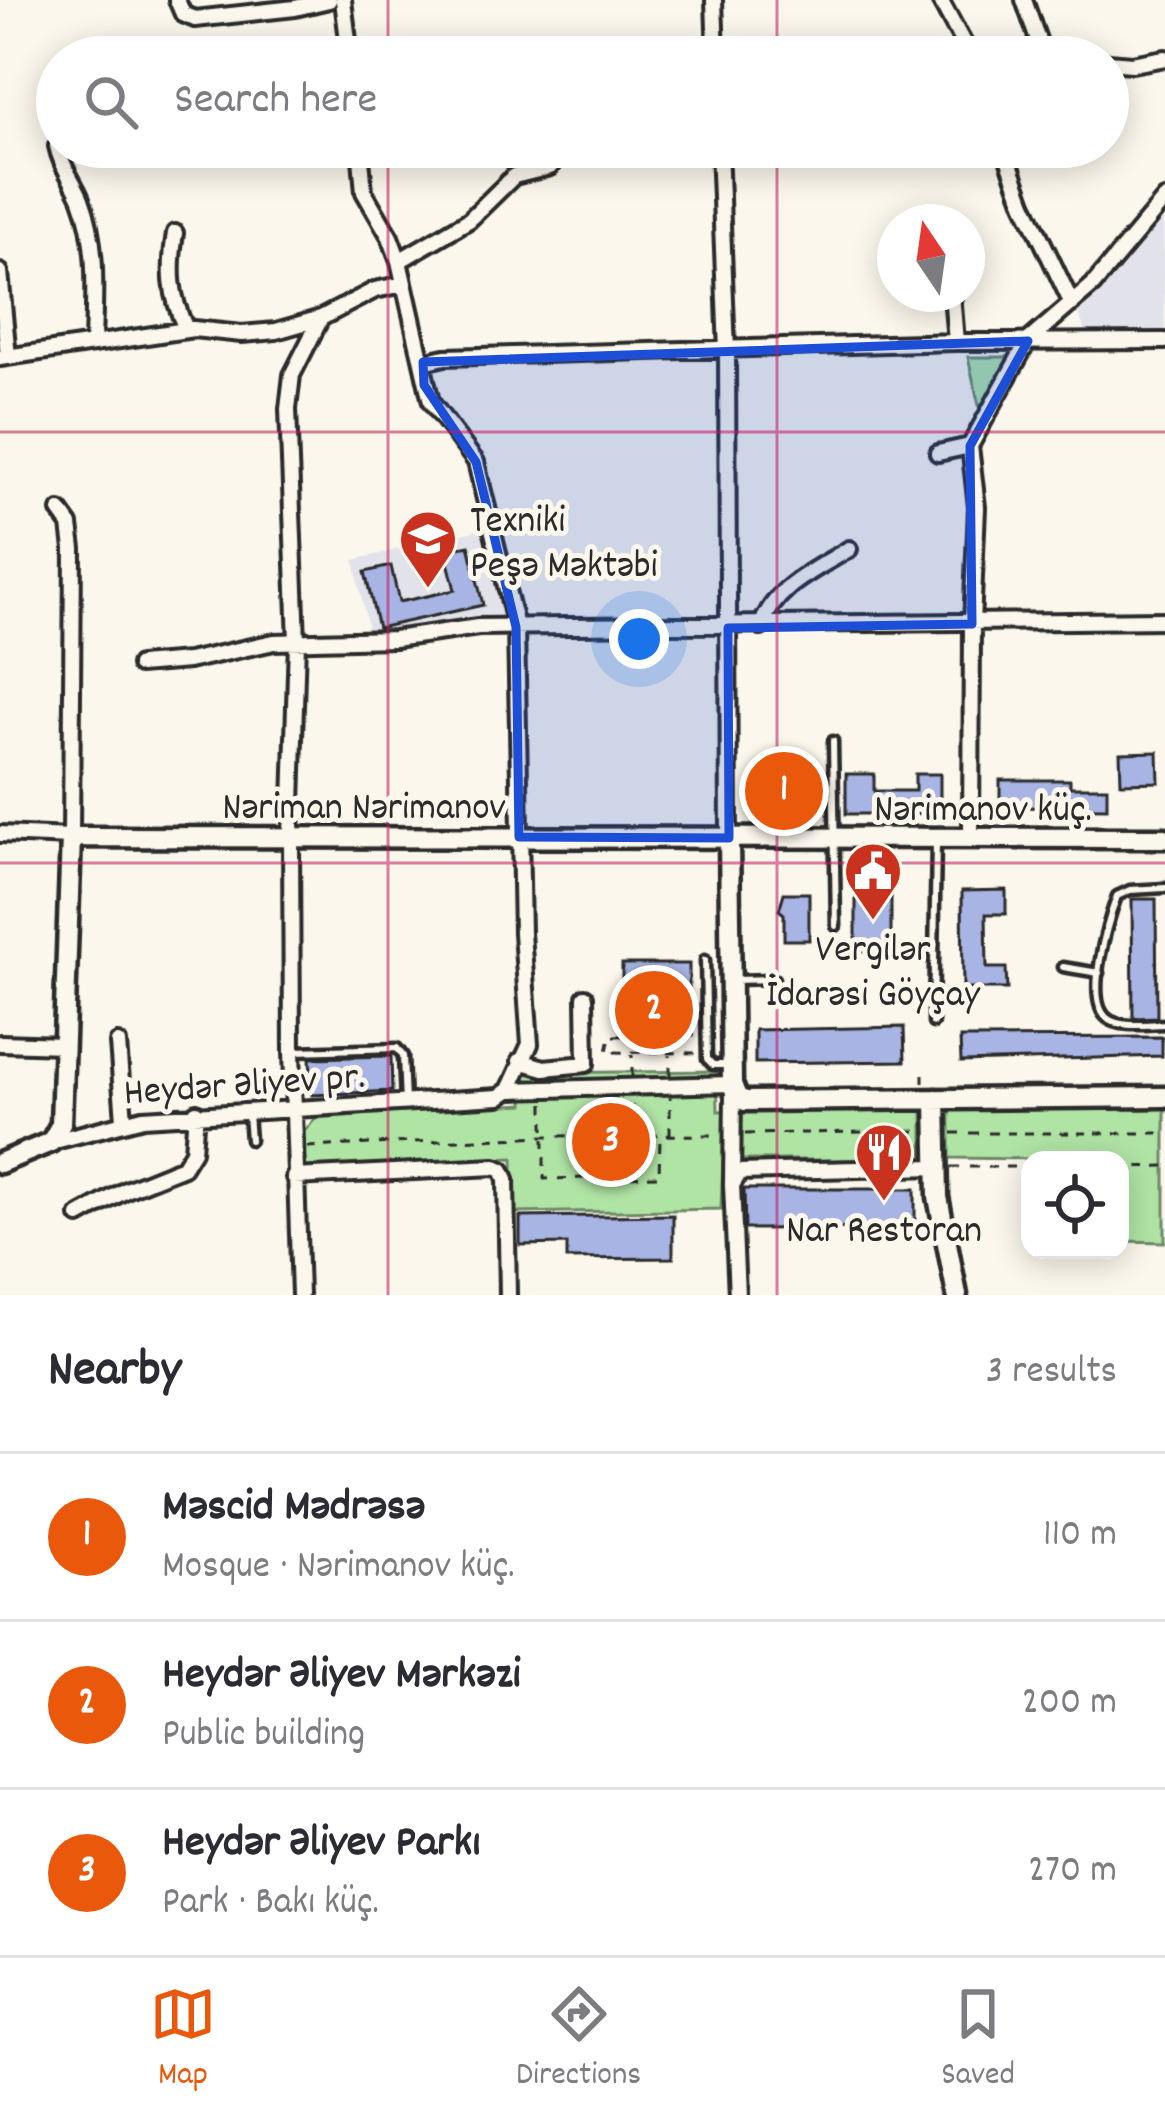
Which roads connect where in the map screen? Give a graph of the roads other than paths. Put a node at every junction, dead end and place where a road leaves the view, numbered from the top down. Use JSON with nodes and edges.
{"nodes":[{"id":1,"x":177,"y":0,"type":"edge"},
{"id":2,"x":329,"y":0,"type":"edge"},
{"id":3,"x":344,"y":0,"type":"edge"},
{"id":4,"x":714,"y":0,"type":"edge"},
{"id":5,"x":940,"y":0,"type":"edge"},
{"id":6,"x":1024,"y":0,"type":"edge"},
{"id":7,"x":348,"y":36,"type":"edge"},
{"id":8,"x":715,"y":36,"type":"edge"},
{"id":9,"x":960,"y":36,"type":"edge"},
{"id":10,"x":1037,"y":36,"type":"edge"},
{"id":11,"x":1165,"y":58,"type":"edge"},
{"id":12,"x":1129,"y":64,"type":"edge"},
{"id":13,"x":64,"y":168,"type":"edge"},
{"id":14,"x":363,"y":168,"type":"edge"},
{"id":15,"x":546,"y":168,"type":"edge"},
{"id":16,"x":720,"y":168,"type":"edge"},
{"id":17,"x":1012,"y":168,"type":"edge"},
{"id":18,"x":1165,"y":199,"type":"edge"},
{"id":19,"x":175,"y":233,"type":"dead end"},
{"id":20,"x":399,"y":261,"type":"junction"},
{"id":21,"x":0,"y":272,"type":"edge"},
{"id":22,"x":404,"y":284,"type":"junction"},
{"id":23,"x":1070,"y":306,"type":"junction"},
{"id":24,"x":954,"y":312,"type":"edge"},
{"id":25,"x":321,"y":318,"type":"junction"},
{"id":26,"x":186,"y":329,"type":"junction"},
{"id":27,"x":1083,"y":340,"type":"junction"},
{"id":28,"x":1165,"y":340,"type":"edge"},
{"id":29,"x":1028,"y":341,"type":"junction"},
{"id":30,"x":956,"y":342,"type":"junction"},
{"id":31,"x":93,"y":344,"type":"junction"},
{"id":32,"x":728,"y":352,"type":"junction"},
{"id":33,"x":4,"y":357,"type":"edge"},
{"id":34,"x":423,"y":362,"type":"junction"},
{"id":35,"x":970,"y":446,"type":"junction"},
{"id":36,"x":938,"y":453,"type":"dead end"},
{"id":37,"x":60,"y":511,"type":"dead end"},
{"id":38,"x":849,"y":549,"type":"dead end"},
{"id":39,"x":1165,"y":620,"type":"edge"},
{"id":40,"x":972,"y":624,"type":"junction"},
{"id":41,"x":516,"y":627,"type":"junction"},
{"id":42,"x":760,"y":627,"type":"junction"},
{"id":43,"x":728,"y":628,"type":"junction"},
{"id":44,"x":297,"y":640,"type":"junction"},
{"id":45,"x":139,"y":665,"type":"dead end"},
{"id":46,"x":833,"y":741,"type":"dead end"},
{"id":47,"x":0,"y":834,"type":"edge"},
{"id":48,"x":70,"y":836,"type":"junction"},
{"id":49,"x":291,"y":836,"type":"junction"},
{"id":50,"x":519,"y":837,"type":"junction"},
{"id":51,"x":729,"y":838,"type":"junction"},
{"id":52,"x":1165,"y":838,"type":"edge"},
{"id":53,"x":836,"y":839,"type":"junction"},
{"id":54,"x":936,"y":840,"type":"junction"},
{"id":55,"x":970,"y":840,"type":"junction"},
{"id":56,"x":1165,"y":888,"type":"edge"},
{"id":57,"x":836,"y":926,"type":"dead end"},
{"id":58,"x":705,"y":960,"type":"dead end"},
{"id":59,"x":1064,"y":967,"type":"dead end"},
{"id":60,"x":1099,"y":974,"type":"junction"},
{"id":61,"x":774,"y":979,"type":"dead end"},
{"id":62,"x":730,"y":980,"type":"junction"},
{"id":63,"x":585,"y":997,"type":"dead end"},
{"id":64,"x":933,"y":1022,"type":"dead end"},
{"id":65,"x":1165,"y":1024,"type":"edge"},
{"id":66,"x":118,"y":1042,"type":"dead end"},
{"id":67,"x":0,"y":1043,"type":"edge"},
{"id":68,"x":64,"y":1045,"type":"junction"},
{"id":69,"x":292,"y":1051,"type":"junction"},
{"id":70,"x":520,"y":1061,"type":"junction"},
{"id":71,"x":735,"y":1085,"type":"junction"},
{"id":72,"x":504,"y":1093,"type":"junction"},
{"id":73,"x":1165,"y":1097,"type":"edge"},
{"id":74,"x":936,"y":1099,"type":"junction"},
{"id":75,"x":405,"y":1103,"type":"junction"},
{"id":76,"x":292,"y":1108,"type":"junction"},
{"id":77,"x":248,"y":1110,"type":"junction"},
{"id":78,"x":196,"y":1112,"type":"junction"},
{"id":79,"x":124,"y":1120,"type":"junction"},
{"id":80,"x":250,"y":1140,"type":"dead end"},
{"id":81,"x":50,"y":1142,"type":"junction"},
{"id":82,"x":0,"y":1163,"type":"edge"},
{"id":83,"x":937,"y":1167,"type":"junction"},
{"id":84,"x":294,"y":1177,"type":"junction"},
{"id":85,"x":732,"y":1185,"type":"junction"},
{"id":86,"x":80,"y":1216,"type":"dead end"},
{"id":87,"x":300,"y":1295,"type":"edge"},
{"id":88,"x":508,"y":1295,"type":"edge"},
{"id":89,"x":736,"y":1295,"type":"edge"},
{"id":90,"x":957,"y":1295,"type":"edge"}],
"edges":[{"from":1,"to":2,"type":"street"},
{"from":3,"to":7,"type":"street"},
{"from":4,"to":8,"type":"street"},
{"from":5,"to":9,"type":"street"},
{"from":6,"to":10,"type":"street"},
{"from":11,"to":12,"type":"street"},
{"from":13,"to":31,"type":"street"},
{"from":14,"to":20,"type":"street"},
{"from":15,"to":20,"type":"street"},
{"from":16,"to":32,"type":"street"},
{"from":17,"to":23,"type":"street"},
{"from":18,"to":23,"type":"street"},
{"from":19,"to":26,"type":"street"},
{"from":20,"to":22,"type":"street"},
{"from":21,"to":33,"type":"street"},
{"from":22,"to":25,"type":"street"},
{"from":22,"to":34,"type":"street"},
{"from":23,"to":27,"type":"street"},
{"from":23,"to":29,"type":"street"},
{"from":24,"to":30,"type":"street"},
{"from":25,"to":26,"type":"street"},
{"from":25,"to":44,"type":"street"},
{"from":26,"to":31,"type":"street"},
{"from":27,"to":28,"type":"street"},
{"from":27,"to":29,"type":"street"},
{"from":29,"to":30,"type":"street"},
{"from":29,"to":35,"type":"street"},
{"from":30,"to":32,"type":"street"},
{"from":31,"to":33,"type":"street"},
{"from":32,"to":34,"type":"street"},
{"from":32,"to":43,"type":"street"},
{"from":34,"to":41,"type":"street"},
{"from":35,"to":36,"type":"street"},
{"from":35,"to":40,"type":"street"},
{"from":37,"to":48,"type":"street"},
{"from":38,"to":42,"type":"street"},
{"from":39,"to":40,"type":"street"},
{"from":40,"to":42,"type":"street"},
{"from":40,"to":55,"type":"street"},
{"from":41,"to":43,"type":"street"},
{"from":41,"to":44,"type":"street"},
{"from":41,"to":50,"type":"street"},
{"from":42,"to":43,"type":"street"},
{"from":43,"to":51,"type":"street"},
{"from":44,"to":45,"type":"street"},
{"from":44,"to":49,"type":"street"},
{"from":46,"to":53,"type":"lane"},
{"from":47,"to":48,"type":"street","name":"Nəriman Nərimanov"},
{"from":48,"to":49,"type":"main road","name":"Nəriman Nərimanov"},
{"from":48,"to":68,"type":"main road"},
{"from":49,"to":50,"type":"main road","name":"Nəriman Nərimanov"},
{"from":49,"to":69,"type":"street"},
{"from":50,"to":51,"type":"main road","name":"Nəriman Nərimanov"},
{"from":50,"to":70,"type":"street"},
{"from":51,"to":53,"type":"main road","name":"Nərimanov küç."},
{"from":51,"to":62,"type":"main road"},
{"from":52,"to":55,"type":"main road","name":"Nərimanov küç."},
{"from":53,"to":54,"type":"main road","name":"Nərimanov küç."},
{"from":53,"to":57,"type":"lane"},
{"from":54,"to":55,"type":"main road","name":"Nərimanov küç."},
{"from":54,"to":64,"type":"lane"},
{"from":56,"to":60,"type":"lane"},
{"from":58,"to":71,"type":"lane"},
{"from":59,"to":60,"type":"lane"},
{"from":60,"to":65,"type":"lane"},
{"from":61,"to":62,"type":"lane"},
{"from":62,"to":71,"type":"main road"},
{"from":63,"to":70,"type":"street"},
{"from":66,"to":79,"type":"street"},
{"from":67,"to":68,"type":"street"},
{"from":68,"to":81,"type":"main road"},
{"from":69,"to":75,"type":"lane"},
{"from":69,"to":76,"type":"street"},
{"from":70,"to":72,"type":"street"},
{"from":71,"to":72,"type":"street","name":"Heydər Əliyev pr."},
{"from":71,"to":74,"type":"main road"},
{"from":71,"to":85,"type":"street"},
{"from":72,"to":75,"type":"street","name":"Heydər Əliyev pr."},
{"from":73,"to":74,"type":"main road"},
{"from":74,"to":83,"type":"main road"},
{"from":75,"to":76,"type":"street","name":"Heydər Əliyev pr."},
{"from":76,"to":77,"type":"street","name":"Heydər Əliyev pr."},
{"from":76,"to":84,"type":"street"},
{"from":77,"to":78,"type":"street","name":"Heydər Əliyev pr."},
{"from":77,"to":80,"type":"lane"},
{"from":78,"to":79,"type":"street","name":"Heydər Əliyev pr."},
{"from":78,"to":86,"type":"street"},
{"from":79,"to":81,"type":"street","name":"Heydər Əliyev pr."},
{"from":81,"to":82,"type":"main road","name":"Heydər Əliyev pr."},
{"from":83,"to":85,"type":"street"},
{"from":83,"to":90,"type":"main road"},
{"from":84,"to":87,"type":"street"},
{"from":84,"to":88,"type":"street"},
{"from":85,"to":89,"type":"street"}]}
